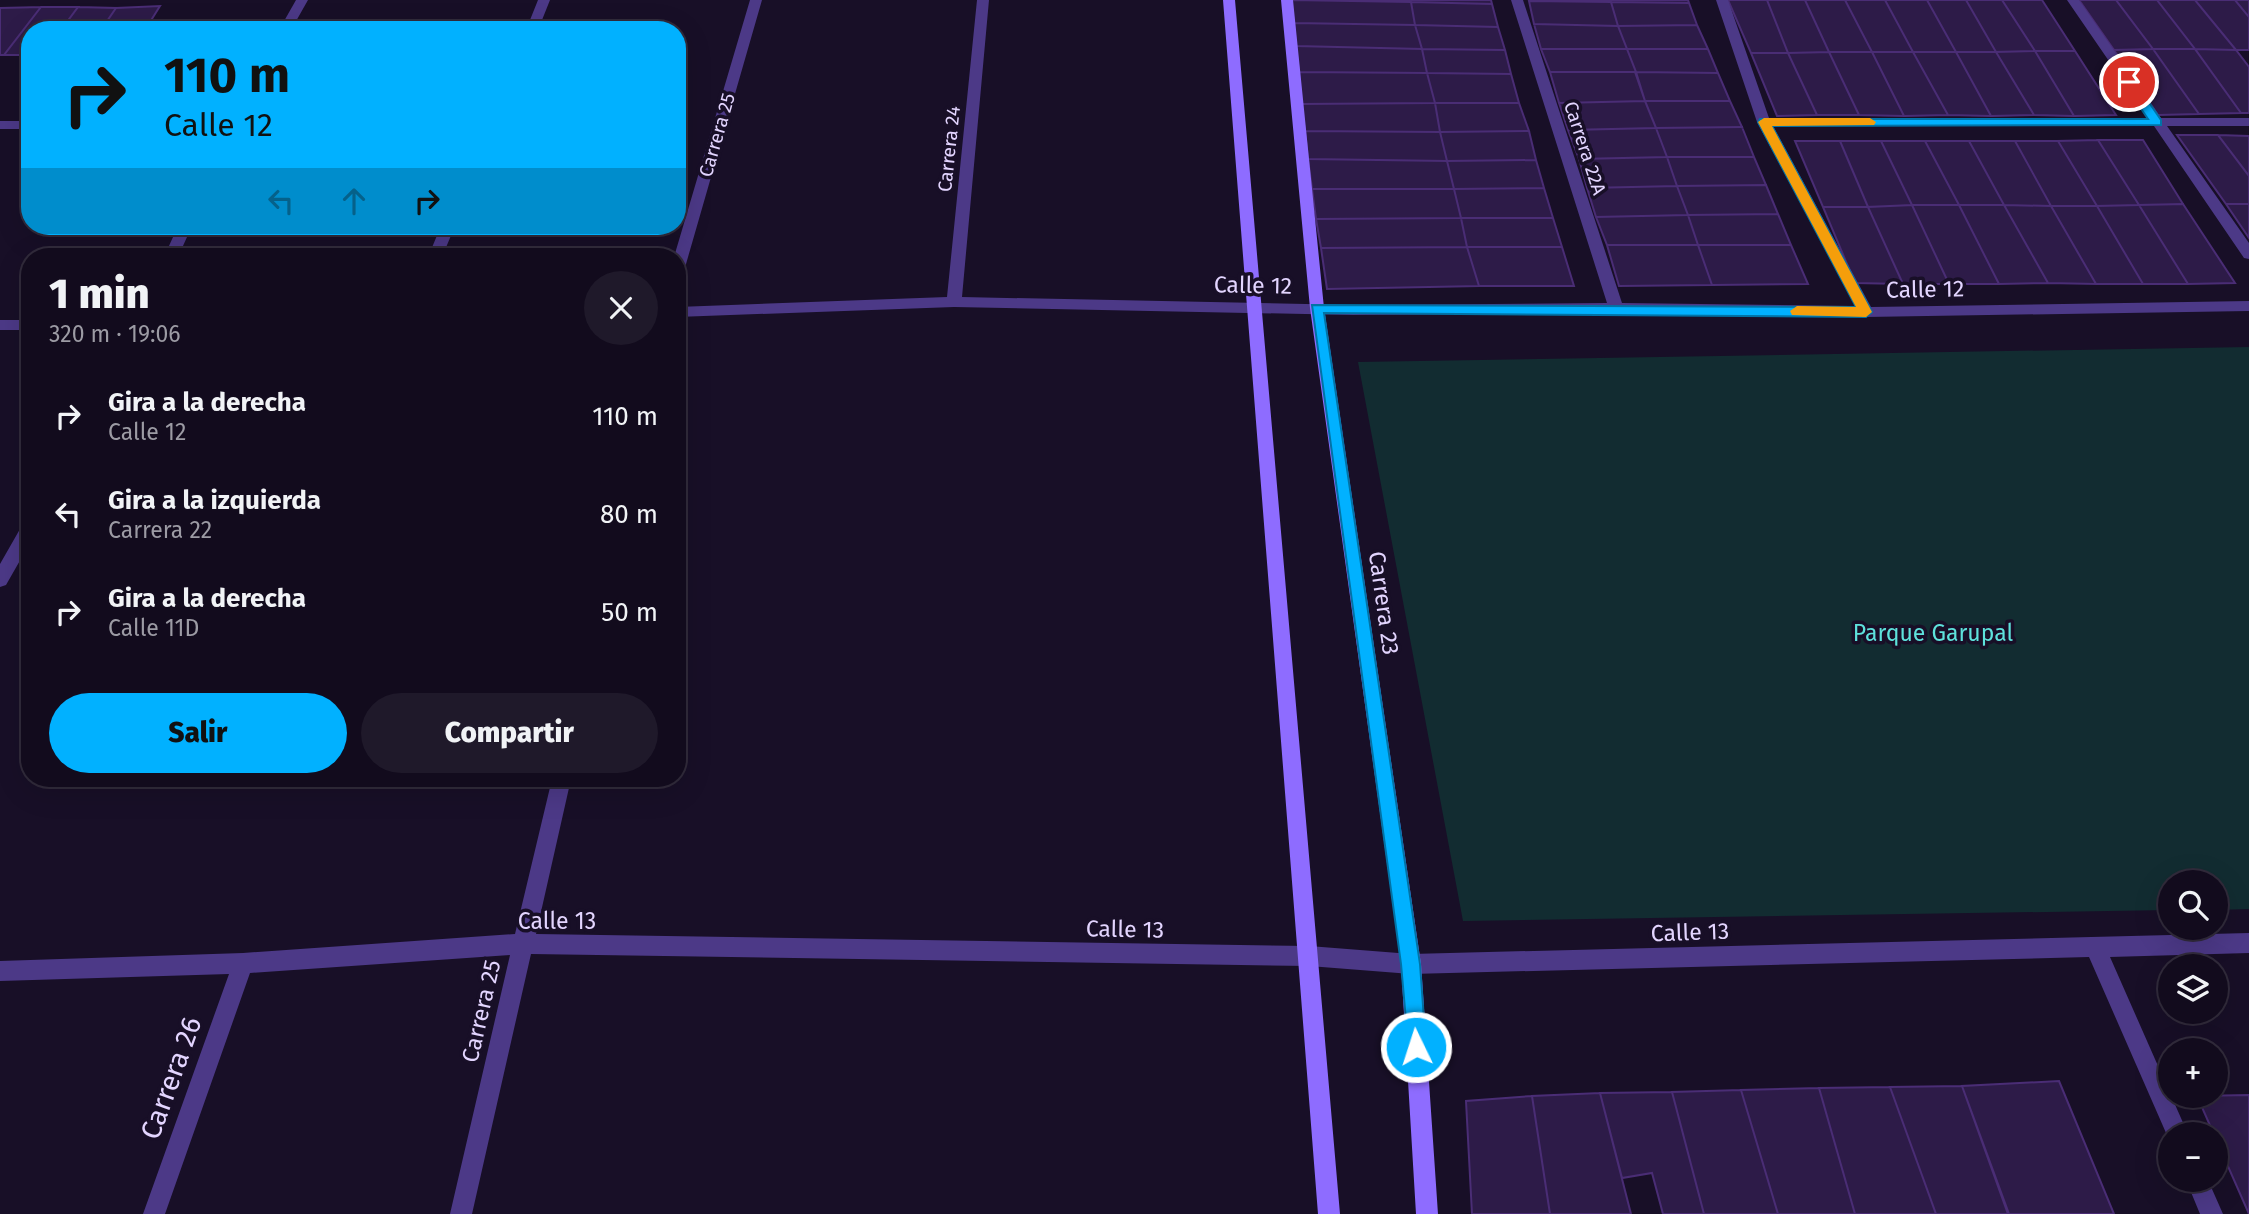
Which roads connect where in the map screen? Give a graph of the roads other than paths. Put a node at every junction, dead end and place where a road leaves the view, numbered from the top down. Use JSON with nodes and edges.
{"nodes":[{"id":1,"x":302,"y":0,"type":"edge"},
{"id":2,"x":544,"y":0,"type":"edge"},
{"id":3,"x":756,"y":0,"type":"edge"},
{"id":4,"x":983,"y":0,"type":"edge"},
{"id":5,"x":1229,"y":0,"type":"edge"},
{"id":6,"x":1286,"y":0,"type":"edge"},
{"id":7,"x":1517,"y":0,"type":"edge"},
{"id":8,"x":1722,"y":0,"type":"edge"},
{"id":9,"x":2073,"y":0,"type":"edge"},
{"id":10,"x":290,"y":21,"type":"edge"},
{"id":11,"x":535,"y":21,"type":"edge"},
{"id":12,"x":1764,"y":122,"type":"junction"},
{"id":13,"x":2249,"y":122,"type":"edge"},
{"id":14,"x":2156,"y":123,"type":"junction"},
{"id":15,"x":0,"y":125,"type":"edge"},
{"id":16,"x":21,"y":125,"type":"edge"},
{"id":17,"x":684,"y":248,"type":"edge"},
{"id":18,"x":2249,"y":254,"type":"edge"},
{"id":19,"x":954,"y":302,"type":"junction"},
{"id":20,"x":2249,"y":306,"type":"edge"},
{"id":21,"x":1254,"y":308,"type":"junction"},
{"id":22,"x":1317,"y":308,"type":"junction"},
{"id":23,"x":1616,"y":308,"type":"junction"},
{"id":24,"x":686,"y":312,"type":"edge"},
{"id":25,"x":1866,"y":312,"type":"junction"},
{"id":26,"x":0,"y":325,"type":"edge"},
{"id":27,"x":21,"y":325,"type":"edge"},
{"id":28,"x":21,"y":541,"type":"edge"},
{"id":29,"x":5,"y":565,"type":"edge"},
{"id":30,"x":0,"y":580,"type":"edge"},
{"id":31,"x":559,"y":787,"type":"edge"},
{"id":32,"x":2249,"y":943,"type":"edge"},
{"id":33,"x":524,"y":944,"type":"junction"},
{"id":34,"x":2094,"y":945,"type":"junction"},
{"id":35,"x":1309,"y":956,"type":"junction"},
{"id":36,"x":243,"y":963,"type":"junction"},
{"id":37,"x":1411,"y":964,"type":"junction"},
{"id":38,"x":0,"y":971,"type":"edge"},
{"id":39,"x":2172,"y":1122,"type":"edge"},
{"id":40,"x":2202,"y":1192,"type":"edge"},
{"id":41,"x":154,"y":1214,"type":"edge"},
{"id":42,"x":461,"y":1214,"type":"edge"},
{"id":43,"x":1329,"y":1214,"type":"edge"},
{"id":44,"x":1427,"y":1214,"type":"edge"},
{"id":45,"x":2212,"y":1214,"type":"edge"}],
"edges":[{"from":1,"to":10,"type":"street"},
{"from":2,"to":11,"type":"street"},
{"from":3,"to":17,"type":"street","name":"Carrera 25"},
{"from":4,"to":19,"type":"street","name":"Carrera 24"},
{"from":5,"to":21,"type":"main road"},
{"from":6,"to":22,"type":"main road","name":"Carrera 23"},
{"from":7,"to":23,"type":"street","name":"Carrera 22A"},
{"from":8,"to":12,"type":"street"},
{"from":9,"to":14,"type":"street"},
{"from":12,"to":14,"type":"street"},
{"from":12,"to":25,"type":"street"},
{"from":13,"to":14,"type":"street"},
{"from":14,"to":18,"type":"street"},
{"from":15,"to":16,"type":"street"},
{"from":19,"to":21,"type":"street","name":"Calle 12"},
{"from":19,"to":24,"type":"street","name":"Calle 12"},
{"from":20,"to":25,"type":"street","name":"Calle 12"},
{"from":21,"to":22,"type":"street","name":"Calle 12"},
{"from":21,"to":35,"type":"main road"},
{"from":22,"to":23,"type":"street","name":"Calle 12"},
{"from":22,"to":37,"type":"main road","name":"Carrera 23"},
{"from":23,"to":25,"type":"street","name":"Calle 12"},
{"from":26,"to":27,"type":"street"},
{"from":28,"to":29,"type":"street"},
{"from":29,"to":30,"type":"street"},
{"from":31,"to":33,"type":"street","name":"Carrera 25"},
{"from":32,"to":34,"type":"street","name":"Calle 13"},
{"from":33,"to":35,"type":"street","name":"Calle 13"},
{"from":33,"to":36,"type":"street","name":"Calle 13"},
{"from":33,"to":42,"type":"street","name":"Carrera 25"},
{"from":34,"to":37,"type":"street","name":"Calle 13"},
{"from":34,"to":39,"type":"street"},
{"from":35,"to":37,"type":"street","name":"Calle 13"},
{"from":35,"to":43,"type":"main road"},
{"from":36,"to":38,"type":"street","name":"Calle 13"},
{"from":36,"to":41,"type":"street","name":"Carrera 26"},
{"from":37,"to":44,"type":"main road","name":"Carrera 23"},
{"from":40,"to":45,"type":"street"}]}
